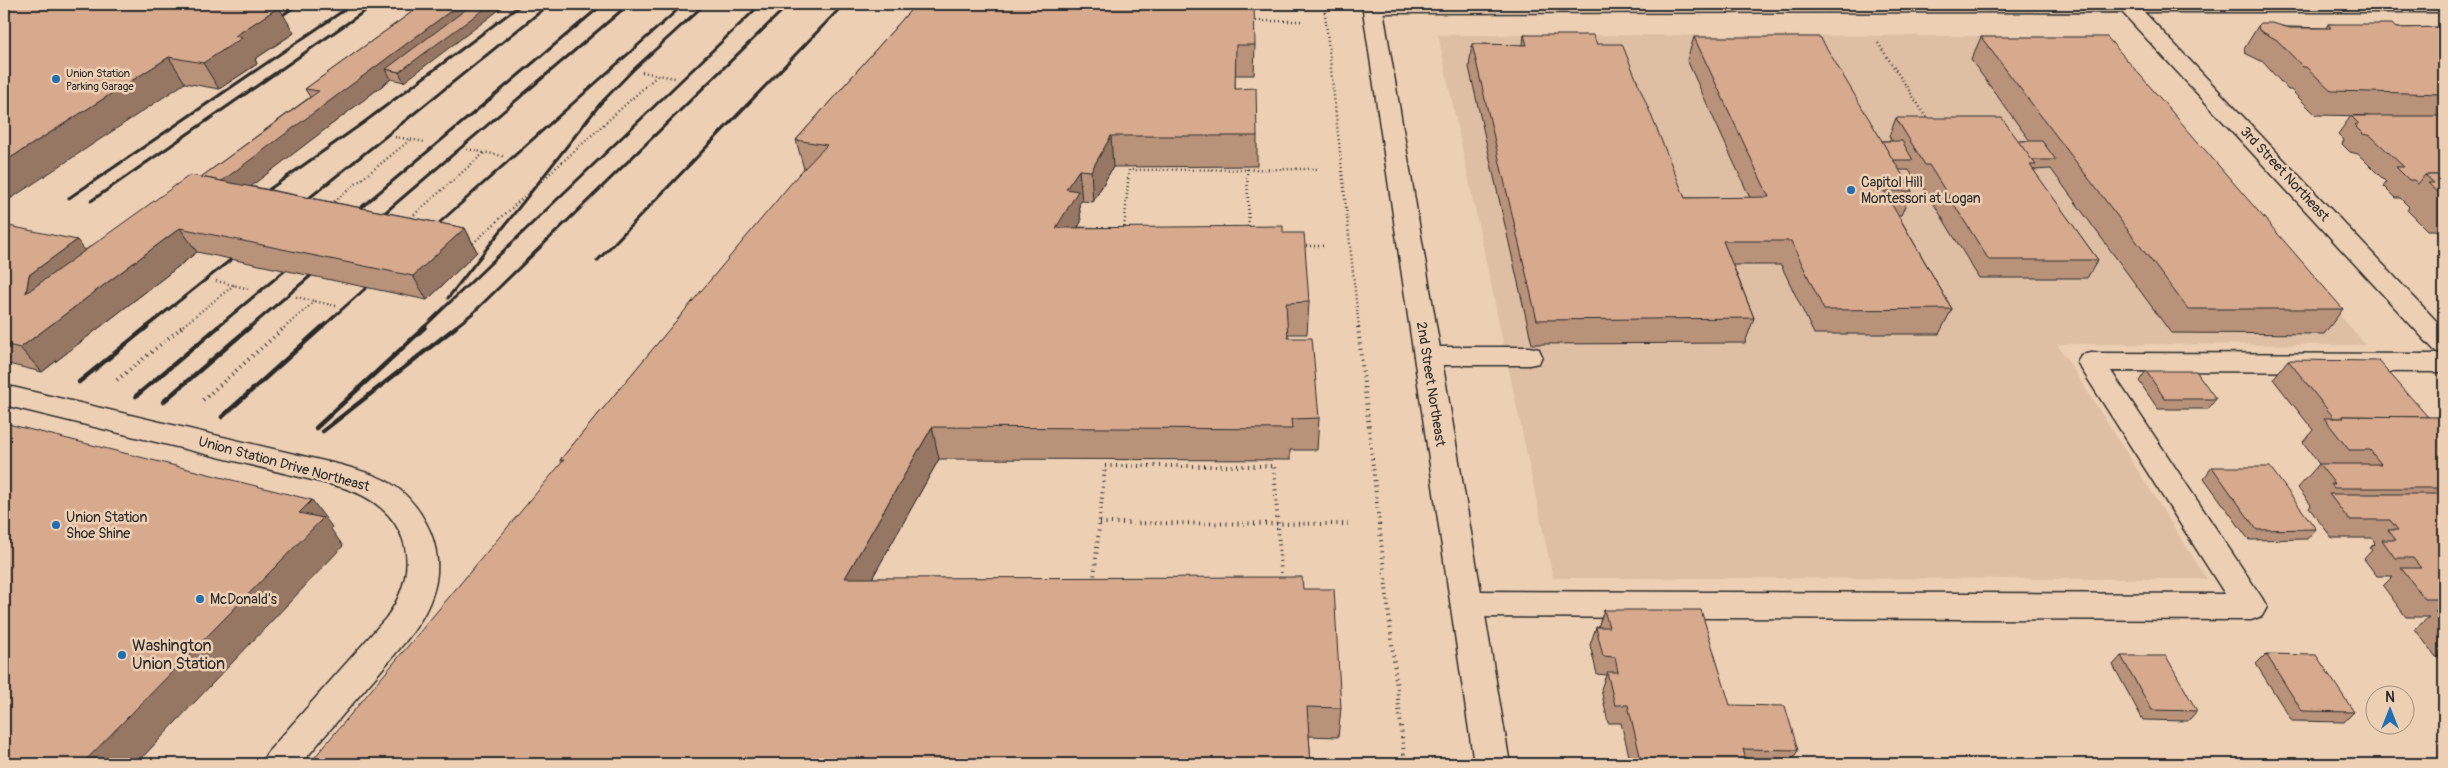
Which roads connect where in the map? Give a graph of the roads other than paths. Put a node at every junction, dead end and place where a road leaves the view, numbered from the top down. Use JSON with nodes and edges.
{"nodes":[{"id":1,"x":2126,"y":4,"type":"edge"},
{"id":2,"x":1372,"y":5,"type":"edge"},
{"id":3,"x":1764,"y":5,"type":"edge"},
{"id":4,"x":2444,"y":6,"type":"edge"},
{"id":5,"x":2444,"y":345,"type":"edge"},
{"id":6,"x":1427,"y":356,"type":"junction"},
{"id":7,"x":1528,"y":356,"type":"dead end"},
{"id":8,"x":2444,"y":363,"type":"edge"},
{"id":9,"x":4,"y":395,"type":"edge"},
{"id":10,"x":1467,"y":604,"type":"junction"},
{"id":11,"x":279,"y":764,"type":"edge"},
{"id":12,"x":1492,"y":764,"type":"edge"}],
"edges":[{"from":1,"to":3,"type":"street"},
{"from":1,"to":4,"type":"street"},
{"from":1,"to":5,"type":"street","name":"3rd Street Northeast"},
{"from":2,"to":3,"type":"street"},
{"from":2,"to":6,"type":"street","name":"2nd Street Northeast"},
{"from":6,"to":7,"type":"street"},
{"from":6,"to":10,"type":"street","name":"2nd Street Northeast"},
{"from":8,"to":10,"type":"street"},
{"from":9,"to":11,"type":"street","name":"Union Station Drive Northeast"},
{"from":10,"to":12,"type":"street","name":"2nd Street Northeast"}]}
